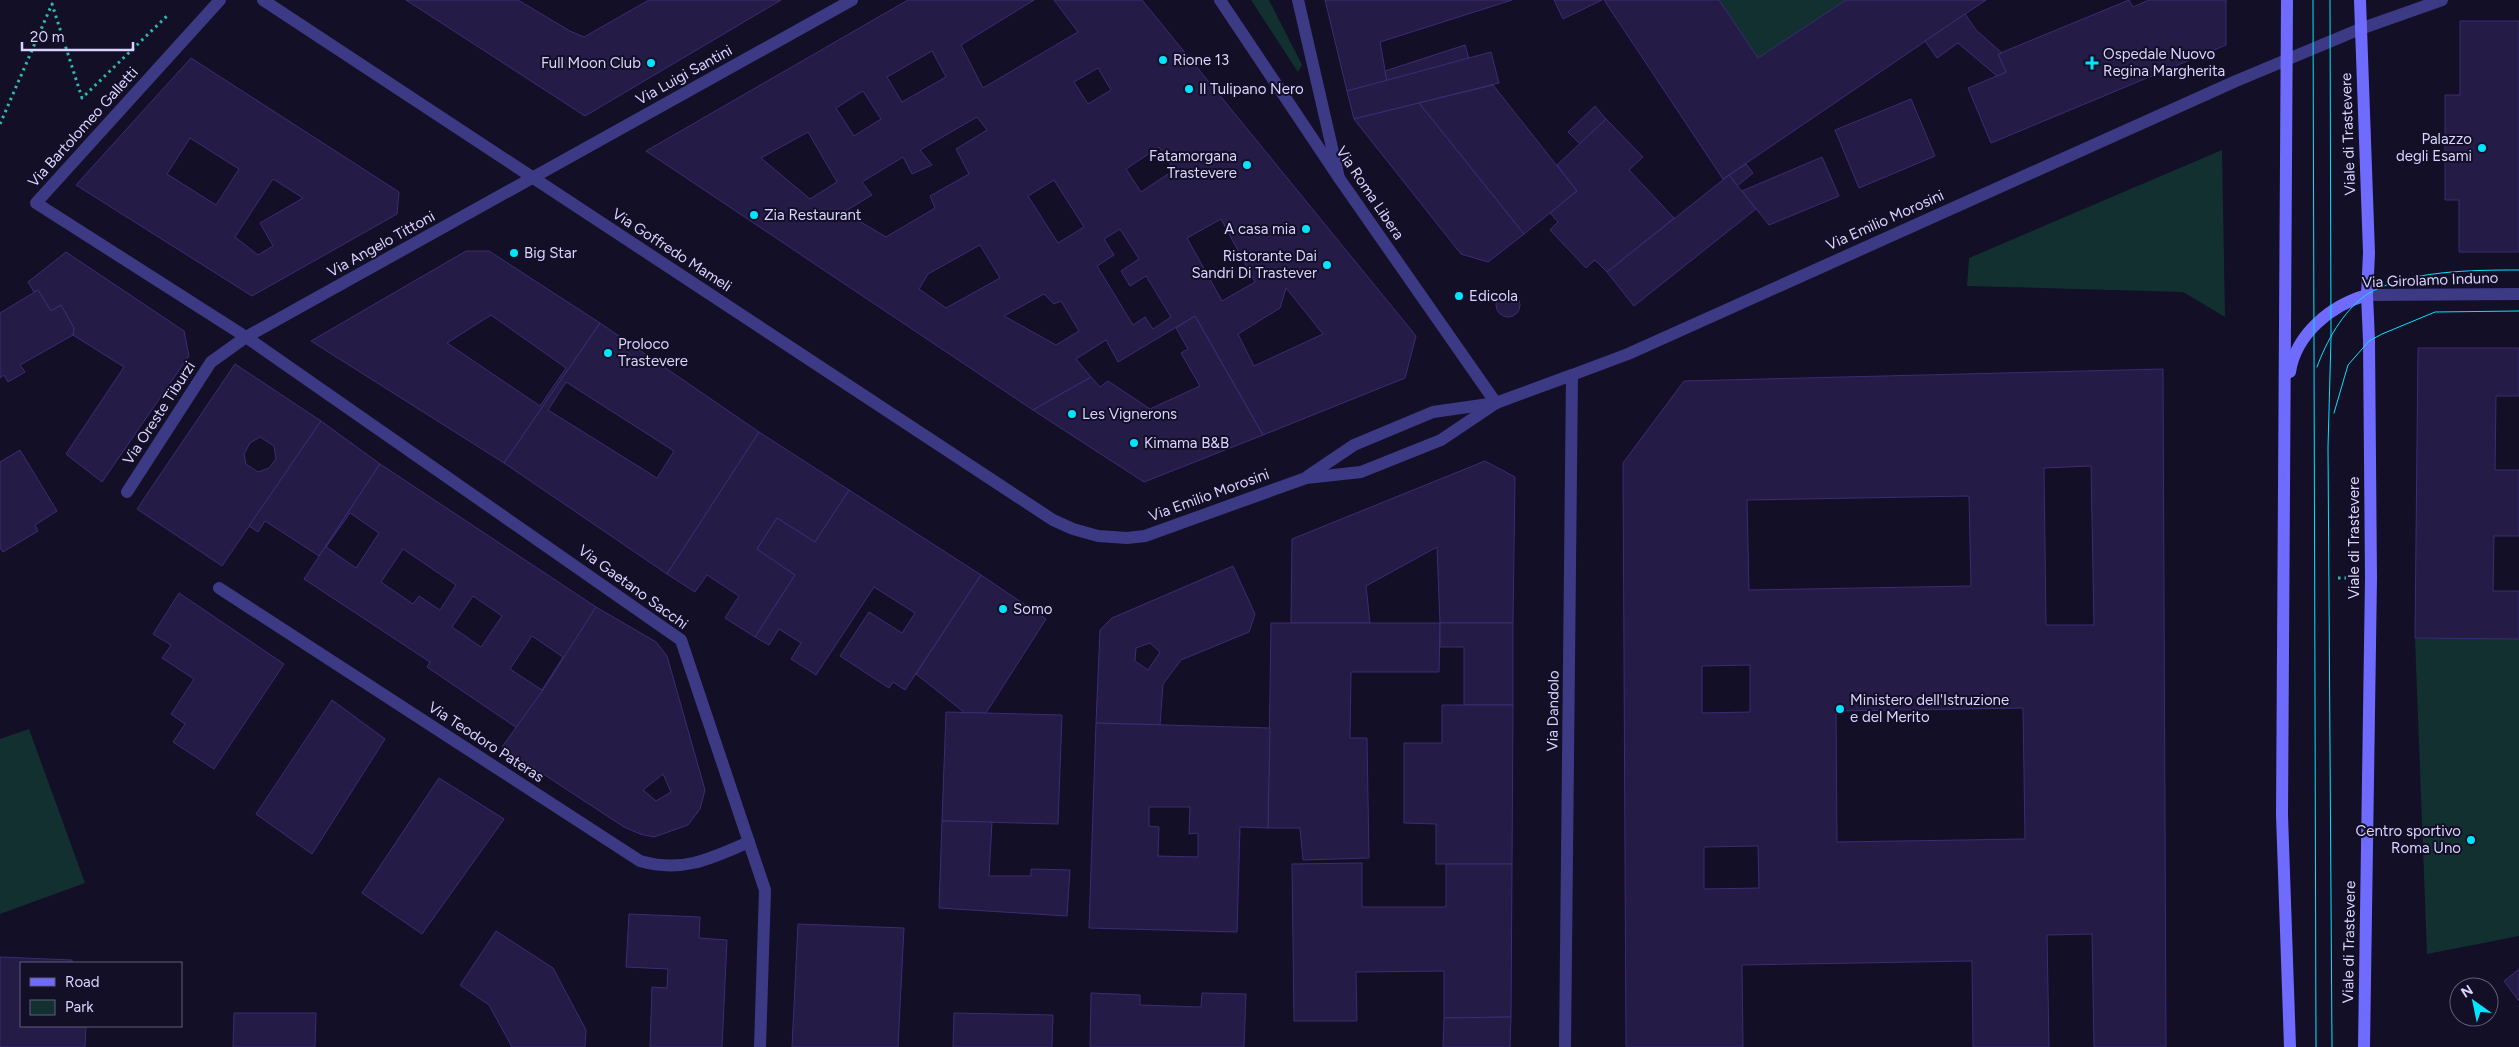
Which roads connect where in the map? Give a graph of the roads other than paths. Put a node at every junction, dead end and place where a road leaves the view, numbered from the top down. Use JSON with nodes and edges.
{"nodes":[{"id":1,"x":220,"y":0,"type":"edge"},
{"id":2,"x":263,"y":0,"type":"edge"},
{"id":3,"x":852,"y":0,"type":"edge"},
{"id":4,"x":1220,"y":0,"type":"edge"},
{"id":5,"x":1298,"y":0,"type":"edge"},
{"id":6,"x":2287,"y":0,"type":"edge"},
{"id":7,"x":2360,"y":0,"type":"edge"},
{"id":8,"x":2442,"y":0,"type":"edge"},
{"id":9,"x":2360,"y":29,"type":"junction"},
{"id":10,"x":2285,"y":61,"type":"junction"},
{"id":11,"x":1340,"y":178,"type":"junction"},
{"id":12,"x":533,"y":179,"type":"junction"},
{"id":13,"x":2519,"y":294,"type":"edge"},
{"id":14,"x":2367,"y":295,"type":"junction"},
{"id":15,"x":246,"y":337,"type":"junction"},
{"id":16,"x":1572,"y":375,"type":"junction"},
{"id":17,"x":2285,"y":401,"type":"junction"},
{"id":18,"x":1496,"y":403,"type":"junction"},
{"id":19,"x":1306,"y":478,"type":"junction"},
{"id":20,"x":127,"y":492,"type":"dead end"},
{"id":21,"x":1064,"y":525,"type":"joint"},
{"id":22,"x":219,"y":588,"type":"dead end"},
{"id":23,"x":749,"y":842,"type":"junction"},
{"id":24,"x":760,"y":1047,"type":"edge"},
{"id":25,"x":1565,"y":1047,"type":"edge"},
{"id":26,"x":2290,"y":1047,"type":"edge"},
{"id":27,"x":2364,"y":1047,"type":"edge"}],
"edges":[{"from":1,"to":15,"type":"street","name":"Via Bartolomeo Galletti"},
{"from":2,"to":12,"type":"street","name":"Via Goffredo Mameli"},
{"from":3,"to":12,"type":"street","name":"Via Luigi Santini"},
{"from":4,"to":11,"type":"street","name":"Via Roma Libera"},
{"from":5,"to":11,"type":"street"},
{"from":6,"to":10,"type":"main road"},
{"from":7,"to":9,"type":"main road","name":"Viale di Trastevere"},
{"from":8,"to":9,"type":"street"},
{"from":9,"to":10,"type":"street"},
{"from":9,"to":14,"type":"main road","name":"Viale di Trastevere"},
{"from":10,"to":16,"type":"street","name":"Via Emilio Morosini"},
{"from":10,"to":17,"type":"main road"},
{"from":11,"to":18,"type":"street","name":"Via Roma Libera"},
{"from":12,"to":15,"type":"street","name":"Via Angelo Tittoni"},
{"from":12,"to":21,"type":"street","name":"Via Goffredo Mameli"},
{"from":13,"to":14,"type":"street","name":"Via Girolamo Induno"},
{"from":14,"to":17,"type":"main road","name":"Via Girolamo Induno"},
{"from":14,"to":27,"type":"main road","name":"Viale di Trastevere"},
{"from":15,"to":20,"type":"street","name":"Via Oreste Tiburzi"},
{"from":15,"to":23,"type":"street","name":"Via Gaetano Sacchi"},
{"from":16,"to":18,"type":"street","name":"Via Emilio Morosini"},
{"from":16,"to":25,"type":"street","name":"Via Dandolo"},
{"from":17,"to":26,"type":"main road"},
{"from":18,"to":19,"type":"street","name":"Via Emilio Morosini"},
{"from":18,"to":19,"type":"street","name":"Via Emilio Morosini"},
{"from":19,"to":21,"type":"street","name":"Via Emilio Morosini"},
{"from":22,"to":23,"type":"street","name":"Via Teodoro Pateras"},
{"from":23,"to":24,"type":"street","name":"Via Gaetano Sacchi"}]}
